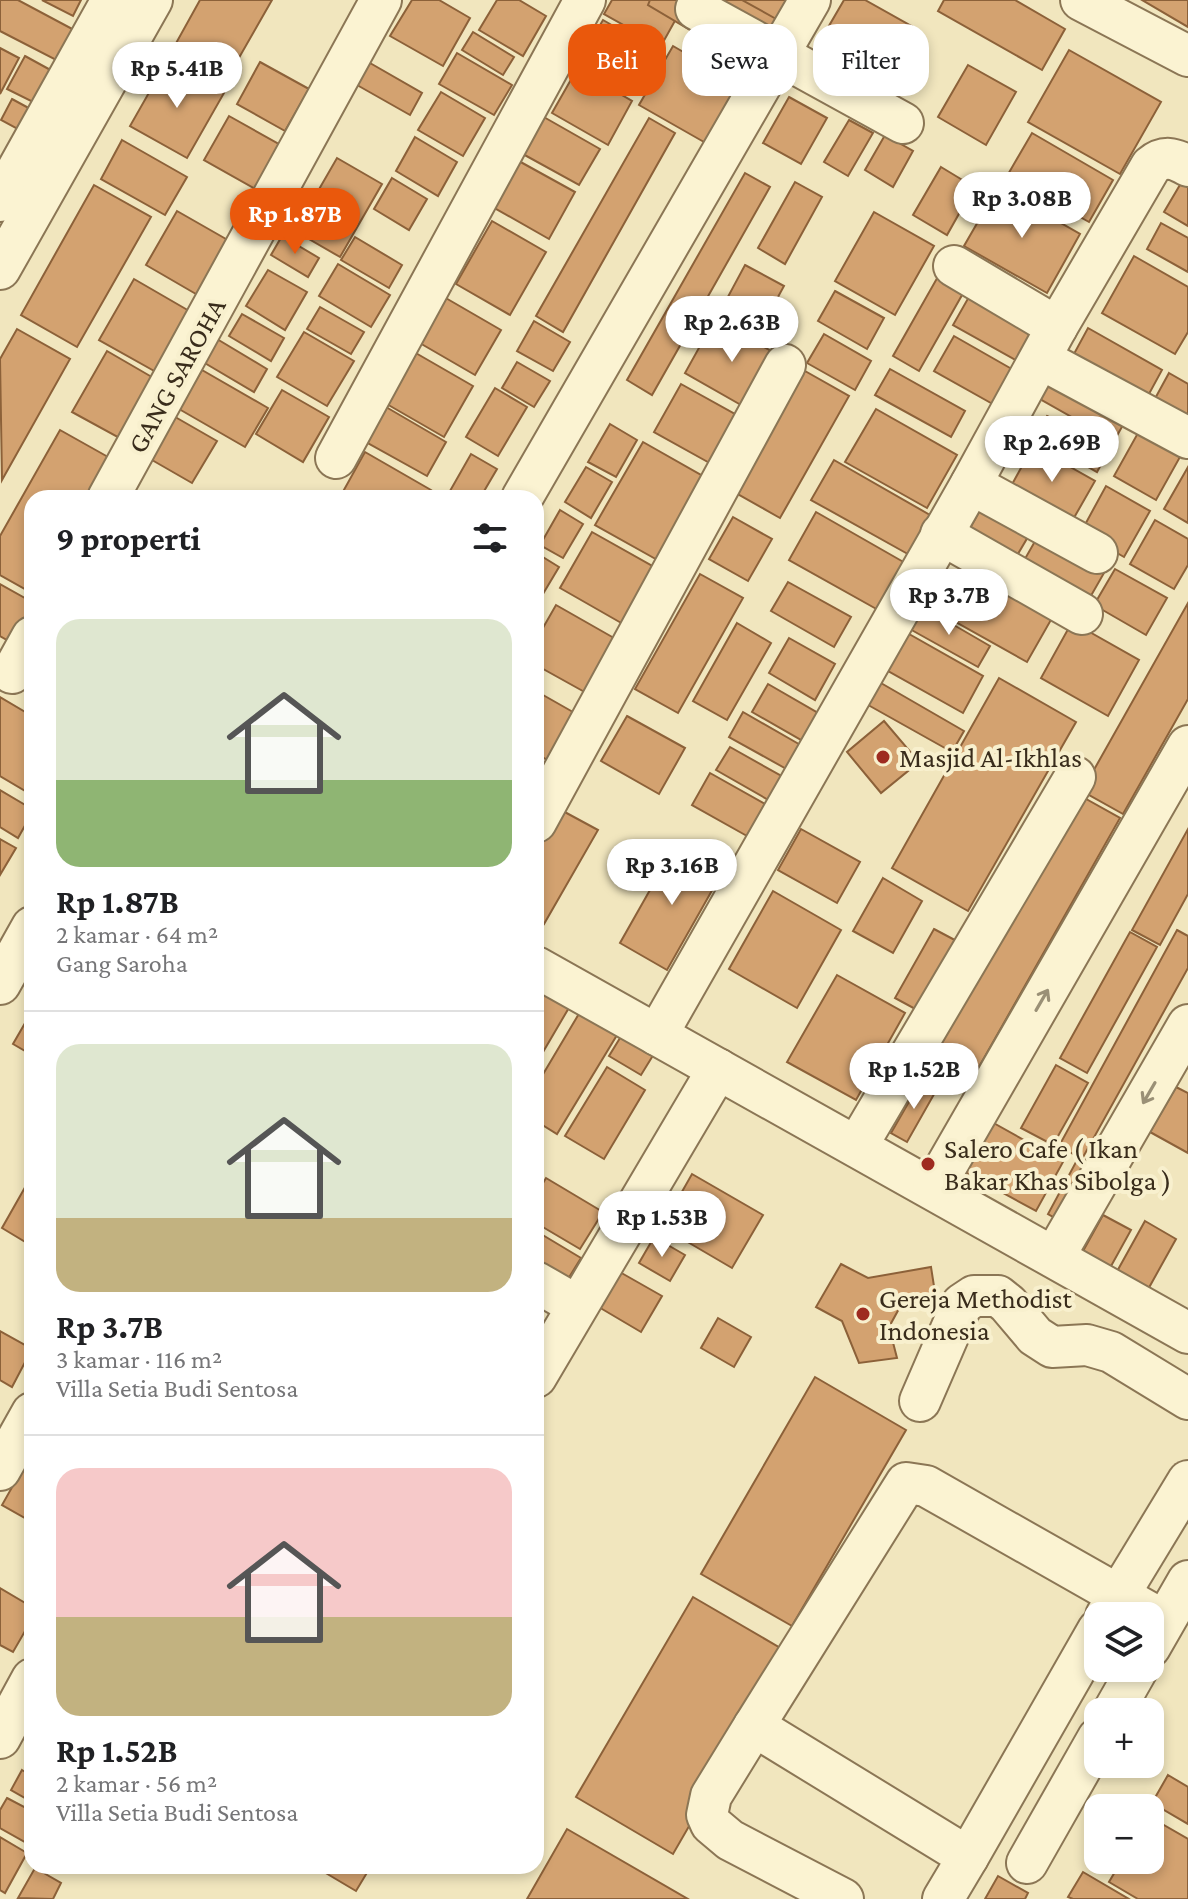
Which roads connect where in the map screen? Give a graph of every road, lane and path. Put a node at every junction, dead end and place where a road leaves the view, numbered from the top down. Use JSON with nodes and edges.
{"nodes":[{"id":1,"x":112,"y":0,"type":"edge"},
{"id":2,"x":152,"y":0,"type":"edge"},
{"id":3,"x":381,"y":0,"type":"edge"},
{"id":4,"x":585,"y":0,"type":"edge"},
{"id":5,"x":810,"y":0,"type":"edge"},
{"id":6,"x":1086,"y":1,"type":"edge"},
{"id":7,"x":696,"y":9,"type":"dead end"},
{"id":8,"x":723,"y":24,"type":"edge"},
{"id":9,"x":796,"y":24,"type":"edge"},
{"id":10,"x":1188,"y":56,"type":"edge"},
{"id":11,"x":797,"y":64,"type":"edge"},
{"id":12,"x":754,"y":96,"type":"edge"},
{"id":13,"x":903,"y":123,"type":"dead end"},
{"id":14,"x":1188,"y":166,"type":"edge"},
{"id":15,"x":0,"y":201,"type":"edge"},
{"id":16,"x":954,"y":266,"type":"dead end"},
{"id":17,"x":0,"y":269,"type":"edge"},
{"id":18,"x":1049,"y":343,"type":"junction"},
{"id":19,"x":785,"y":365,"type":"dead end"},
{"id":20,"x":1188,"y":438,"type":"edge"},
{"id":21,"x":336,"y":458,"type":"dead end"},
{"id":22,"x":971,"y":484,"type":"junction"},
{"id":23,"x":112,"y":490,"type":"edge"},
{"id":24,"x":527,"y":490,"type":"edge"},
{"id":25,"x":941,"y":534,"type":"junction"},
{"id":26,"x":1097,"y":553,"type":"dead end"},
{"id":27,"x":1082,"y":614,"type":"dead end"},
{"id":28,"x":24,"y":654,"type":"edge"},
{"id":29,"x":15,"y":674,"type":"edge"},
{"id":30,"x":1188,"y":746,"type":"edge"},
{"id":31,"x":1075,"y":777,"type":"dead end"},
{"id":32,"x":544,"y":807,"type":"edge"},
{"id":33,"x":24,"y":941,"type":"edge"},
{"id":34,"x":544,"y":971,"type":"edge"},
{"id":35,"x":0,"y":984,"type":"edge"},
{"id":36,"x":1188,"y":1025,"type":"edge"},
{"id":37,"x":657,"y":1035,"type":"junction"},
{"id":38,"x":718,"y":1069,"type":"junction"},
{"id":39,"x":857,"y":1146,"type":"junction"},
{"id":40,"x":933,"y":1189,"type":"junction"},
{"id":41,"x":1054,"y":1257,"type":"junction"},
{"id":42,"x":544,"y":1287,"type":"edge"},
{"id":43,"x":576,"y":1305,"type":"junction"},
{"id":44,"x":1184,"y":1321,"type":"edge"},
{"id":45,"x":544,"y":1363,"type":"edge"},
{"id":46,"x":1188,"y":1399,"type":"edge"},
{"id":47,"x":920,"y":1401,"type":"dead end"},
{"id":48,"x":24,"y":1427,"type":"edge"},
{"id":49,"x":0,"y":1470,"type":"edge"},
{"id":50,"x":1188,"y":1481,"type":"edge"},
{"id":51,"x":1188,"y":1581,"type":"edge"},
{"id":52,"x":1106,"y":1602,"type":"edge"},
{"id":53,"x":1114,"y":1602,"type":"edge"},
{"id":54,"x":1164,"y":1622,"type":"edge"},
{"id":55,"x":1084,"y":1654,"type":"edge"},
{"id":56,"x":24,"y":1694,"type":"edge"},
{"id":57,"x":754,"y":1726,"type":"junction"},
{"id":58,"x":0,"y":1738,"type":"edge"},
{"id":59,"x":1084,"y":1763,"type":"edge"},
{"id":60,"x":968,"y":1857,"type":"junction"},
{"id":61,"x":1027,"y":1863,"type":"dead end"},
{"id":62,"x":843,"y":1899,"type":"edge"},
{"id":63,"x":943,"y":1899,"type":"edge"}],
"edges":[{"from":1,"to":15,"type":"street"},
{"from":2,"to":17,"type":"street"},
{"from":3,"to":23,"type":"street","name":"GANG SAROHA"},
{"from":4,"to":21,"type":"street"},
{"from":5,"to":9,"type":"street"},
{"from":6,"to":10,"type":"street"},
{"from":7,"to":8,"type":"street"},
{"from":11,"to":13,"type":"street"},
{"from":12,"to":24,"type":"street"},
{"from":14,"to":18,"type":"street"},
{"from":16,"to":18,"type":"street"},
{"from":18,"to":20,"type":"street"},
{"from":18,"to":22,"type":"street"},
{"from":19,"to":32,"type":"street"},
{"from":22,"to":25,"type":"street"},
{"from":22,"to":26,"type":"street"},
{"from":25,"to":27,"type":"street"},
{"from":25,"to":37,"type":"street"},
{"from":28,"to":29,"type":"street"},
{"from":40,"to":30,"type":"street","one_way":true},
{"from":31,"to":39,"type":"street"},
{"from":33,"to":35,"type":"street"},
{"from":34,"to":37,"type":"street"},
{"from":36,"to":41,"type":"street","one_way":true},
{"from":37,"to":38,"type":"street"},
{"from":38,"to":39,"type":"street"},
{"from":38,"to":43,"type":"street"},
{"from":39,"to":40,"type":"street"},
{"from":40,"to":41,"type":"street"},
{"from":41,"to":44,"type":"street"},
{"from":42,"to":43,"type":"street"},
{"from":43,"to":45,"type":"street"},
{"from":46,"to":47,"type":"street"},
{"from":48,"to":49,"type":"street"},
{"from":50,"to":53,"type":"street"},
{"from":51,"to":54,"type":"street"},
{"from":52,"to":57,"type":"street"},
{"from":55,"to":60,"type":"street"},
{"from":56,"to":58,"type":"street"},
{"from":57,"to":60,"type":"street"},
{"from":57,"to":62,"type":"street"},
{"from":59,"to":61,"type":"street"},
{"from":60,"to":63,"type":"street"}]}
